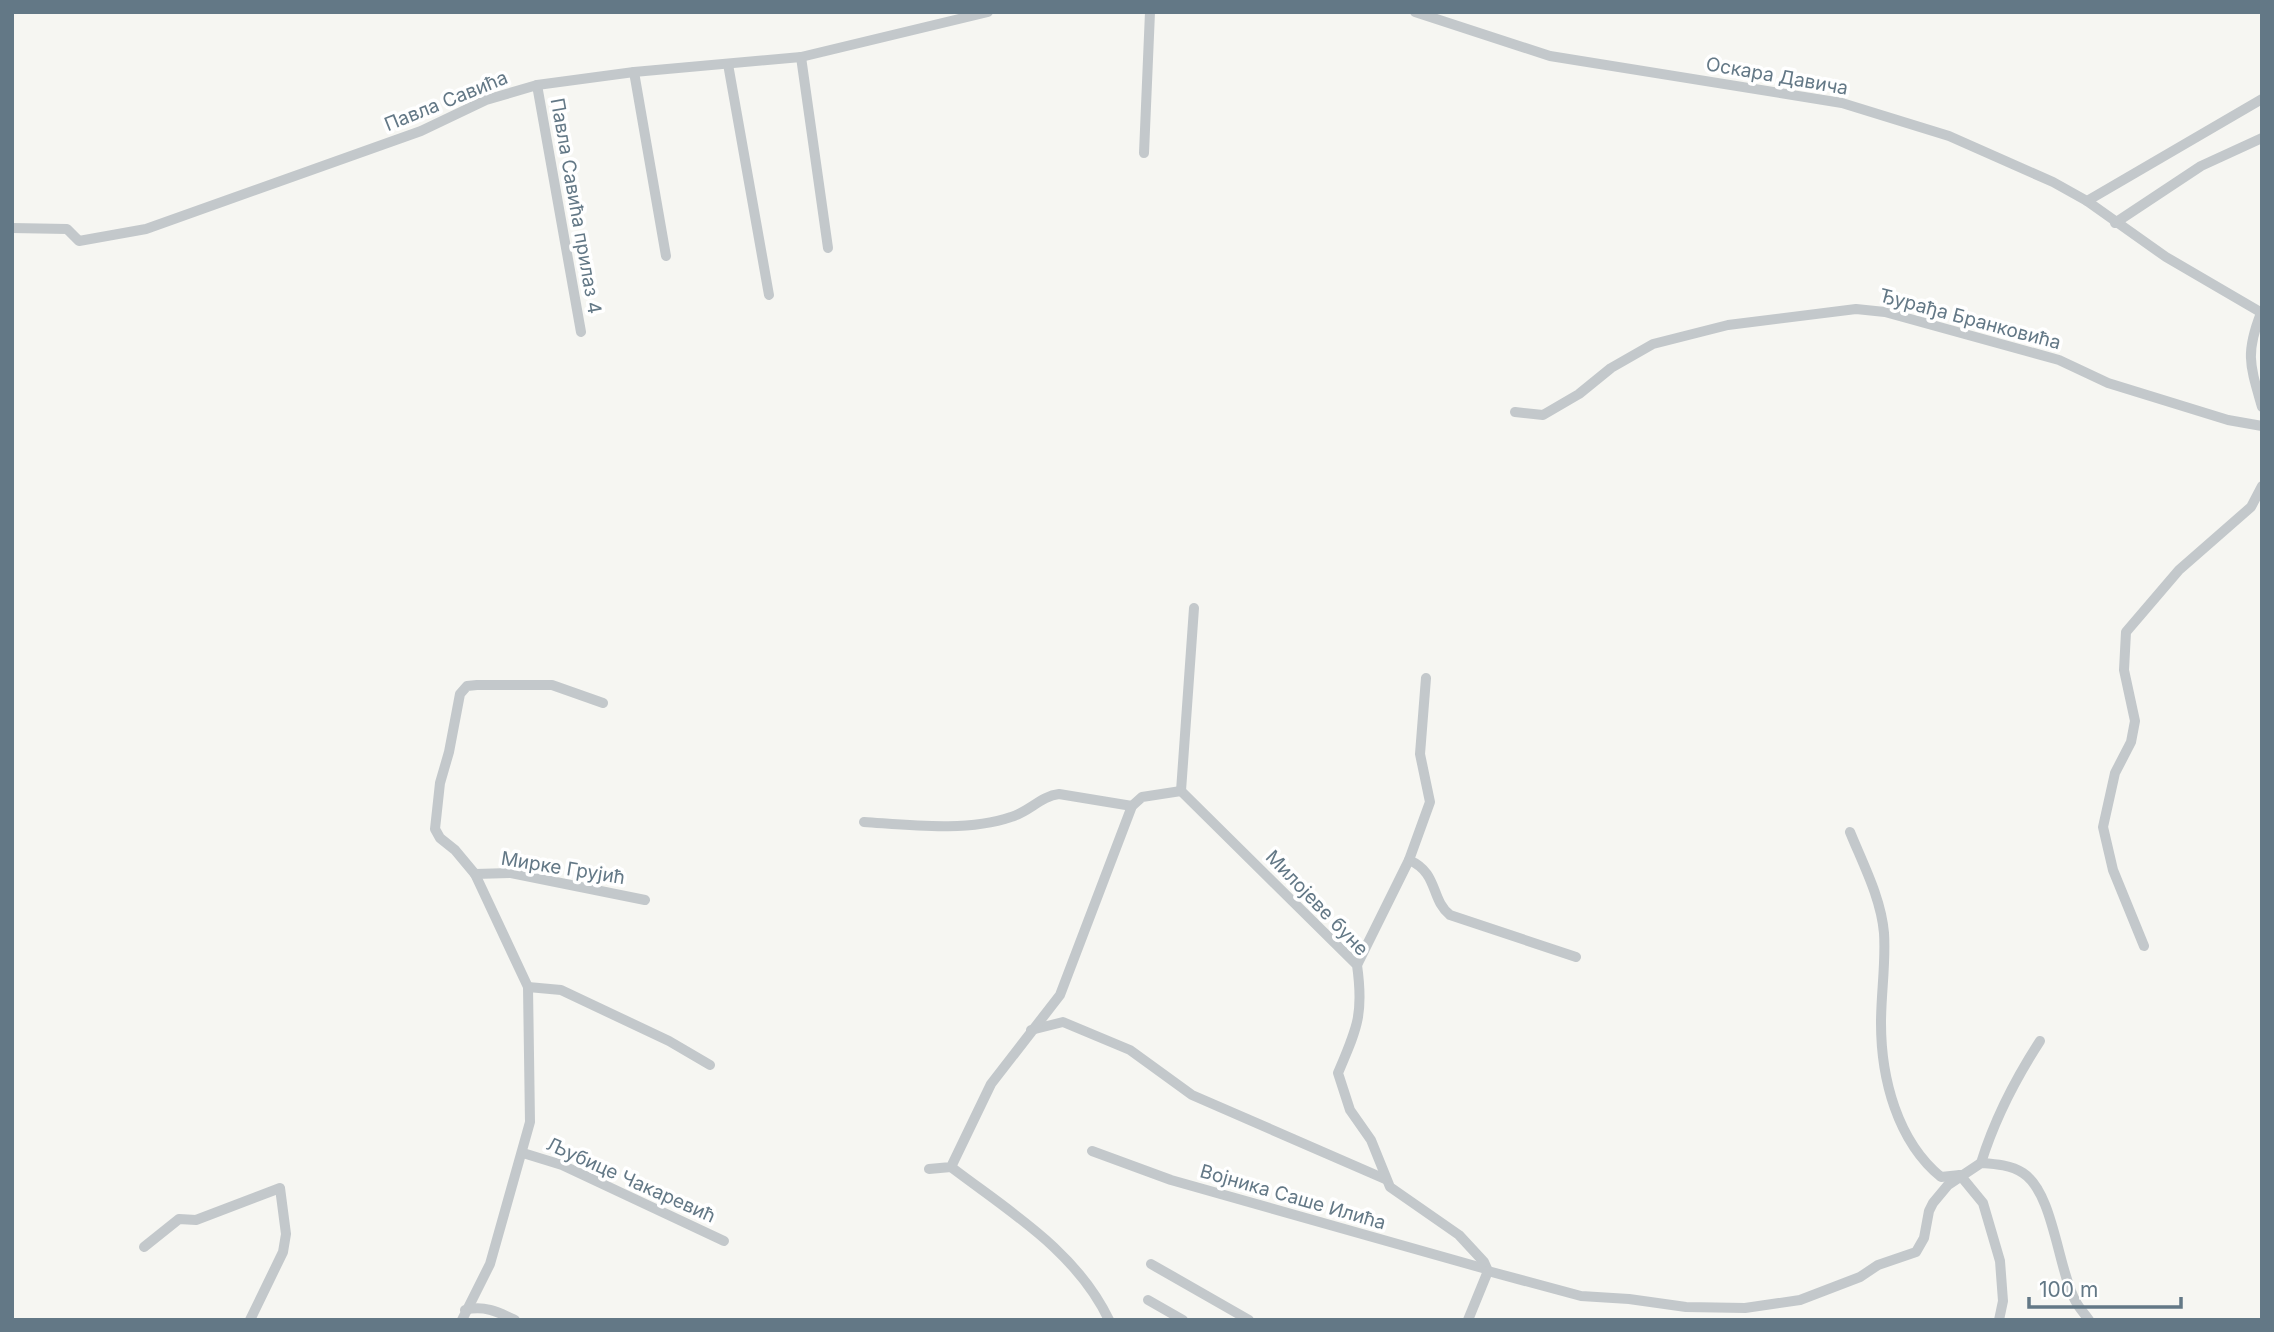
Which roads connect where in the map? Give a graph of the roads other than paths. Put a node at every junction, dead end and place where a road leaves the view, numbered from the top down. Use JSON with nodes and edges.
{"nodes":[{"id":1,"x":988,"y":12,"type":"edge"},
{"id":2,"x":1150,"y":12,"type":"edge"},
{"id":3,"x":1415,"y":12,"type":"edge"},
{"id":4,"x":801,"y":57,"type":"junction"},
{"id":5,"x":728,"y":64,"type":"junction"},
{"id":6,"x":634,"y":72,"type":"junction"},
{"id":7,"x":537,"y":85,"type":"junction"},
{"id":8,"x":2262,"y":99,"type":"edge"},
{"id":9,"x":2262,"y":138,"type":"edge"},
{"id":10,"x":1144,"y":153,"type":"dead end"},
{"id":11,"x":2087,"y":201,"type":"junction"},
{"id":12,"x":2115,"y":223,"type":"junction"},
{"id":13,"x":12,"y":228,"type":"edge"},
{"id":14,"x":828,"y":248,"type":"dead end"},
{"id":15,"x":666,"y":256,"type":"dead end"},
{"id":16,"x":769,"y":295,"type":"dead end"},
{"id":17,"x":2262,"y":313,"type":"edge"},
{"id":18,"x":581,"y":332,"type":"dead end"},
{"id":19,"x":2262,"y":407,"type":"edge"},
{"id":20,"x":1515,"y":412,"type":"dead end"},
{"id":21,"x":2262,"y":426,"type":"edge"},
{"id":22,"x":2262,"y":486,"type":"edge"},
{"id":23,"x":1194,"y":608,"type":"dead end"},
{"id":24,"x":1426,"y":678,"type":"dead end"},
{"id":25,"x":603,"y":703,"type":"dead end"},
{"id":26,"x":1181,"y":791,"type":"junction"},
{"id":27,"x":1132,"y":806,"type":"junction"},
{"id":28,"x":864,"y":822,"type":"dead end"},
{"id":29,"x":1850,"y":832,"type":"dead end"},
{"id":30,"x":1409,"y":860,"type":"junction"},
{"id":31,"x":475,"y":874,"type":"junction"},
{"id":32,"x":645,"y":900,"type":"dead end"},
{"id":33,"x":2144,"y":946,"type":"dead end"},
{"id":34,"x":1576,"y":957,"type":"dead end"},
{"id":35,"x":1357,"y":965,"type":"junction"},
{"id":36,"x":528,"y":987,"type":"junction"},
{"id":37,"x":1031,"y":1031,"type":"junction"},
{"id":38,"x":2040,"y":1041,"type":"dead end"},
{"id":39,"x":710,"y":1065,"type":"dead end"},
{"id":40,"x":1092,"y":1151,"type":"dead end"},
{"id":41,"x":523,"y":1153,"type":"junction"},
{"id":42,"x":1982,"y":1163,"type":"junction"},
{"id":43,"x":951,"y":1167,"type":"junction"},
{"id":44,"x":929,"y":1169,"type":"dead end"},
{"id":45,"x":1960,"y":1175,"type":"junction"},
{"id":46,"x":1385,"y":1179,"type":"junction"},
{"id":47,"x":724,"y":1241,"type":"dead end"},
{"id":48,"x":144,"y":1247,"type":"dead end"},
{"id":49,"x":1151,"y":1264,"type":"dead end"},
{"id":50,"x":1486,"y":1268,"type":"junction"},
{"id":51,"x":1148,"y":1300,"type":"dead end"},
{"id":52,"x":463,"y":1315,"type":"edge"},
{"id":53,"x":250,"y":1320,"type":"edge"},
{"id":54,"x":515,"y":1320,"type":"edge"},
{"id":55,"x":1110,"y":1320,"type":"edge"},
{"id":56,"x":1183,"y":1320,"type":"edge"},
{"id":57,"x":1249,"y":1320,"type":"edge"},
{"id":58,"x":1468,"y":1320,"type":"edge"},
{"id":59,"x":1999,"y":1320,"type":"edge"},
{"id":60,"x":2089,"y":1320,"type":"edge"}],
"edges":[{"from":1,"to":4,"type":"street","name":"Павла Савића"},
{"from":2,"to":10,"type":"street"},
{"from":3,"to":11,"type":"street","name":"Оскара Давича"},
{"from":4,"to":5,"type":"street","name":"Павла Савића"},
{"from":4,"to":14,"type":"street"},
{"from":5,"to":6,"type":"street","name":"Павла Савића"},
{"from":5,"to":16,"type":"street"},
{"from":6,"to":7,"type":"street","name":"Павла Савића"},
{"from":6,"to":15,"type":"street"},
{"from":7,"to":13,"type":"street","name":"Павла Савића"},
{"from":7,"to":18,"type":"street","name":"Павла Савића прилаз 4"},
{"from":8,"to":11,"type":"street"},
{"from":9,"to":12,"type":"street"},
{"from":11,"to":12,"type":"street","name":"Оскара Давича"},
{"from":12,"to":17,"type":"street","name":"Оскара Давича"},
{"from":17,"to":19,"type":"street"},
{"from":20,"to":21,"type":"street","name":"Ђурађа Бранковића"},
{"from":22,"to":33,"type":"street"},
{"from":23,"to":26,"type":"street"},
{"from":24,"to":30,"type":"street"},
{"from":25,"to":31,"type":"street"},
{"from":26,"to":27,"type":"street"},
{"from":26,"to":35,"type":"street","name":"Милојеве буне"},
{"from":27,"to":28,"type":"street"},
{"from":27,"to":37,"type":"street"},
{"from":29,"to":45,"type":"street"},
{"from":30,"to":34,"type":"street"},
{"from":30,"to":35,"type":"street"},
{"from":31,"to":32,"type":"street","name":"Мирке Грујић"},
{"from":31,"to":36,"type":"street"},
{"from":35,"to":46,"type":"street","name":"Милојеве буне"},
{"from":36,"to":39,"type":"street"},
{"from":36,"to":41,"type":"street"},
{"from":37,"to":43,"type":"street"},
{"from":37,"to":46,"type":"street","name":"Милојеве буне"},
{"from":38,"to":42,"type":"street"},
{"from":40,"to":50,"type":"street","name":"Војника Саше Илића"},
{"from":41,"to":47,"type":"street","name":"Љубице Чакаревић"},
{"from":41,"to":52,"type":"street"},
{"from":42,"to":45,"type":"street","name":"Војника Саше Илића"},
{"from":42,"to":60,"type":"street"},
{"from":43,"to":44,"type":"street"},
{"from":43,"to":55,"type":"street"},
{"from":45,"to":50,"type":"street","name":"Војника Саше Илића"},
{"from":45,"to":59,"type":"street"},
{"from":46,"to":50,"type":"street","name":"Милојеве буне"},
{"from":48,"to":53,"type":"street"},
{"from":49,"to":57,"type":"street"},
{"from":50,"to":58,"type":"street"},
{"from":51,"to":56,"type":"street"},
{"from":52,"to":54,"type":"street"}]}
